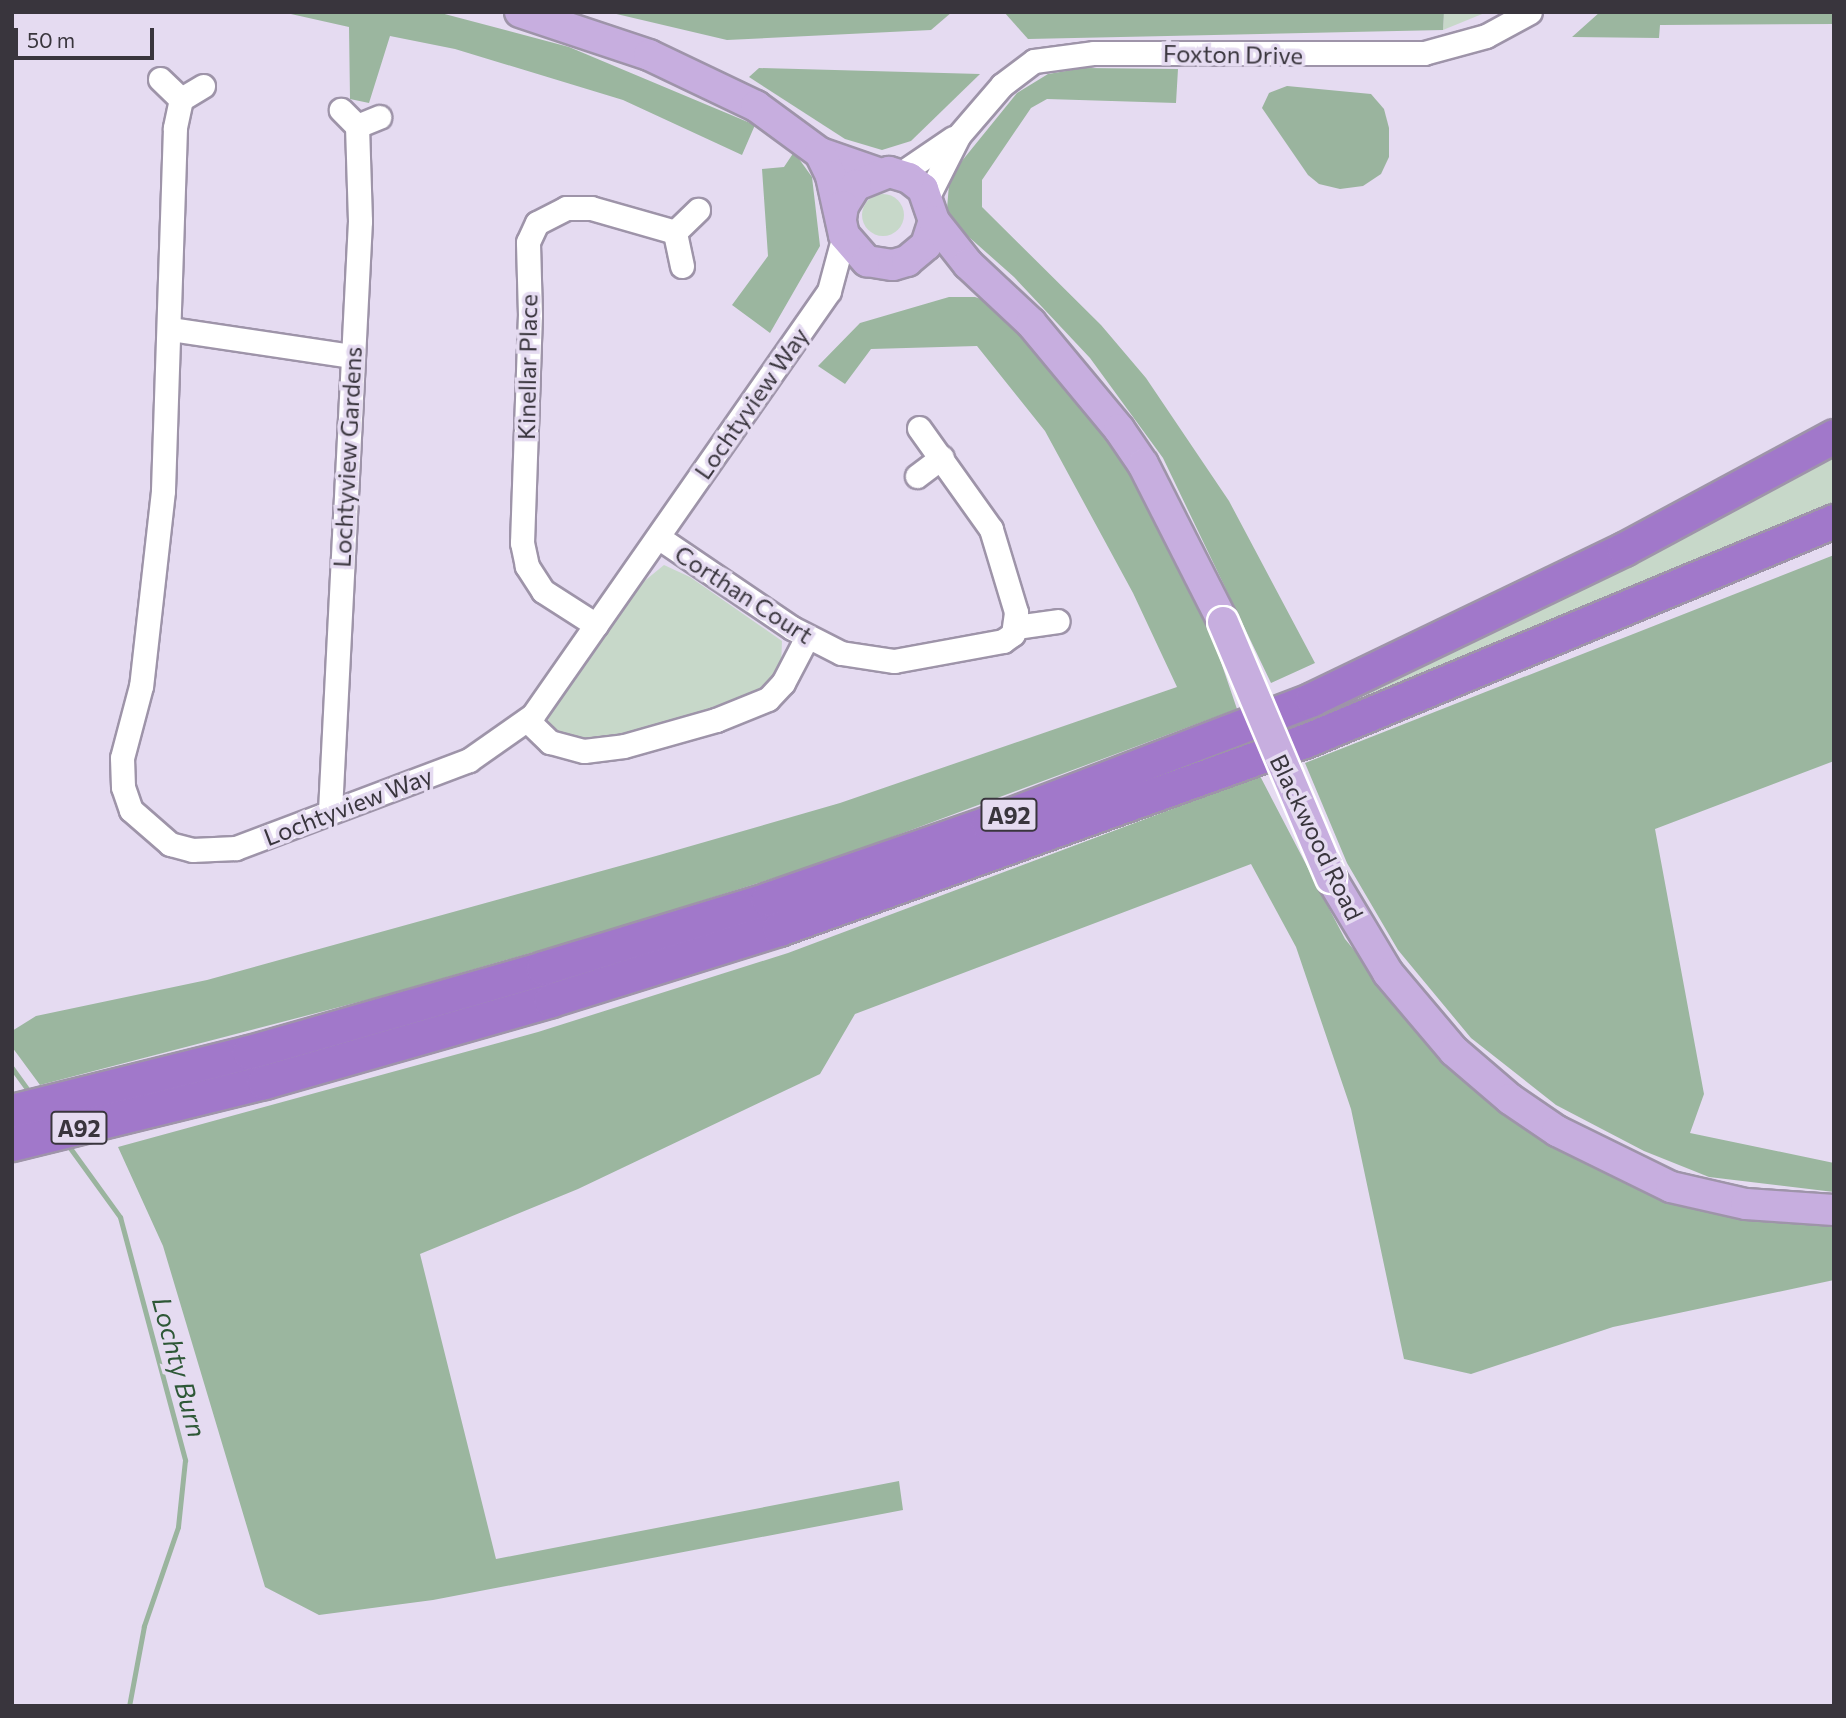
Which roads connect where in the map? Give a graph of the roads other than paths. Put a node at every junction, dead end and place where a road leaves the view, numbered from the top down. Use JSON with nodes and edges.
{"nodes":[{"id":1,"x":520,"y":12,"type":"edge"},
{"id":2,"x":1530,"y":12,"type":"edge"},
{"id":3,"x":160,"y":79,"type":"dead end"},
{"id":4,"x":203,"y":86,"type":"dead end"},
{"id":5,"x":181,"y":99,"type":"junction"},
{"id":6,"x":379,"y":117,"type":"dead end"},
{"id":7,"x":959,"y":135,"type":"junction"},
{"id":8,"x":820,"y":153,"type":"junction"},
{"id":9,"x":889,"y":174,"type":"junction"},
{"id":10,"x":931,"y":209,"type":"junction"},
{"id":11,"x":698,"y":210,"type":"dead end"},
{"id":12,"x":843,"y":227,"type":"junction"},
{"id":13,"x":675,"y":232,"type":"junction"},
{"id":14,"x":893,"y":263,"type":"junction"},
{"id":15,"x":968,"y":264,"type":"junction"},
{"id":16,"x":682,"y":266,"type":"dead end"},
{"id":17,"x":829,"y":292,"type":"junction"},
{"id":18,"x":171,"y":329,"type":"junction"},
{"id":19,"x":351,"y":356,"type":"junction"},
{"id":20,"x":919,"y":428,"type":"dead end"},
{"id":21,"x":1834,"y":436,"type":"edge"},
{"id":22,"x":942,"y":457,"type":"junction"},
{"id":23,"x":917,"y":476,"type":"dead end"},
{"id":24,"x":1834,"y":521,"type":"edge"},
{"id":25,"x":658,"y":537,"type":"junction"},
{"id":26,"x":1058,"y":621,"type":"dead end"},
{"id":27,"x":596,"y":625,"type":"junction"},
{"id":28,"x":1016,"y":627,"type":"junction"},
{"id":29,"x":807,"y":638,"type":"junction"},
{"id":30,"x":527,"y":720,"type":"junction"},
{"id":31,"x":330,"y":811,"type":"junction"},
{"id":32,"x":142,"y":1096,"type":"junction"},
{"id":33,"x":12,"y":1111,"type":"edge"},
{"id":34,"x":12,"y":1144,"type":"edge"},
{"id":35,"x":1834,"y":1210,"type":"edge"}],
"edges":[{"from":1,"to":8,"type":"main road"},
{"from":2,"to":7,"type":"street","name":"Foxton Drive"},
{"from":3,"to":5,"type":"street"},
{"from":4,"to":5,"type":"street"},
{"from":5,"to":18,"type":"street","name":"Lochtyview Way"},
{"from":6,"to":19,"type":"street","name":"Lochtyview Gardens"},
{"from":7,"to":9,"type":"street","name":"Foxton Drive"},
{"from":7,"to":10,"type":"street","name":"Foxton Drive"},
{"from":8,"to":9,"type":"main road"},
{"from":8,"to":12,"type":"main road"},
{"from":9,"to":10,"type":"main road"},
{"from":9,"to":12,"type":"main road"},
{"from":10,"to":14,"type":"main road"},
{"from":10,"to":15,"type":"main road","name":"Blackwood Road"},
{"from":11,"to":13,"type":"street"},
{"from":12,"to":14,"type":"main road"},
{"from":12,"to":17,"type":"street","name":"Lochtyview Way"},
{"from":13,"to":16,"type":"street"},
{"from":13,"to":27,"type":"street","name":"Kinellar Place"},
{"from":14,"to":15,"type":"main road"},
{"from":14,"to":17,"type":"street","name":"Lochtyview Way"},
{"from":15,"to":35,"type":"main road","name":"Blackwood Road","bridge":true},
{"from":17,"to":25,"type":"street","name":"Lochtyview Way"},
{"from":18,"to":19,"type":"street"},
{"from":18,"to":31,"type":"street","name":"Lochtyview Way"},
{"from":19,"to":31,"type":"street","name":"Lochtyview Gardens"},
{"from":20,"to":22,"type":"street"},
{"from":21,"to":32,"type":"highway","number":"A92"},
{"from":22,"to":23,"type":"street"},
{"from":22,"to":28,"type":"street"},
{"from":24,"to":32,"type":"highway","number":"A92"},
{"from":25,"to":27,"type":"street","name":"Lochtyview Way"},
{"from":25,"to":29,"type":"street","name":"Corthan Court"},
{"from":26,"to":28,"type":"street"},
{"from":27,"to":30,"type":"street","name":"Lochtyview Way"},
{"from":28,"to":29,"type":"street","name":"Corthan Court"},
{"from":29,"to":30,"type":"street"},
{"from":30,"to":31,"type":"street","name":"Lochtyview Way"},
{"from":32,"to":33,"type":"highway","number":"A92"},
{"from":32,"to":34,"type":"highway","number":"A92"}]}
